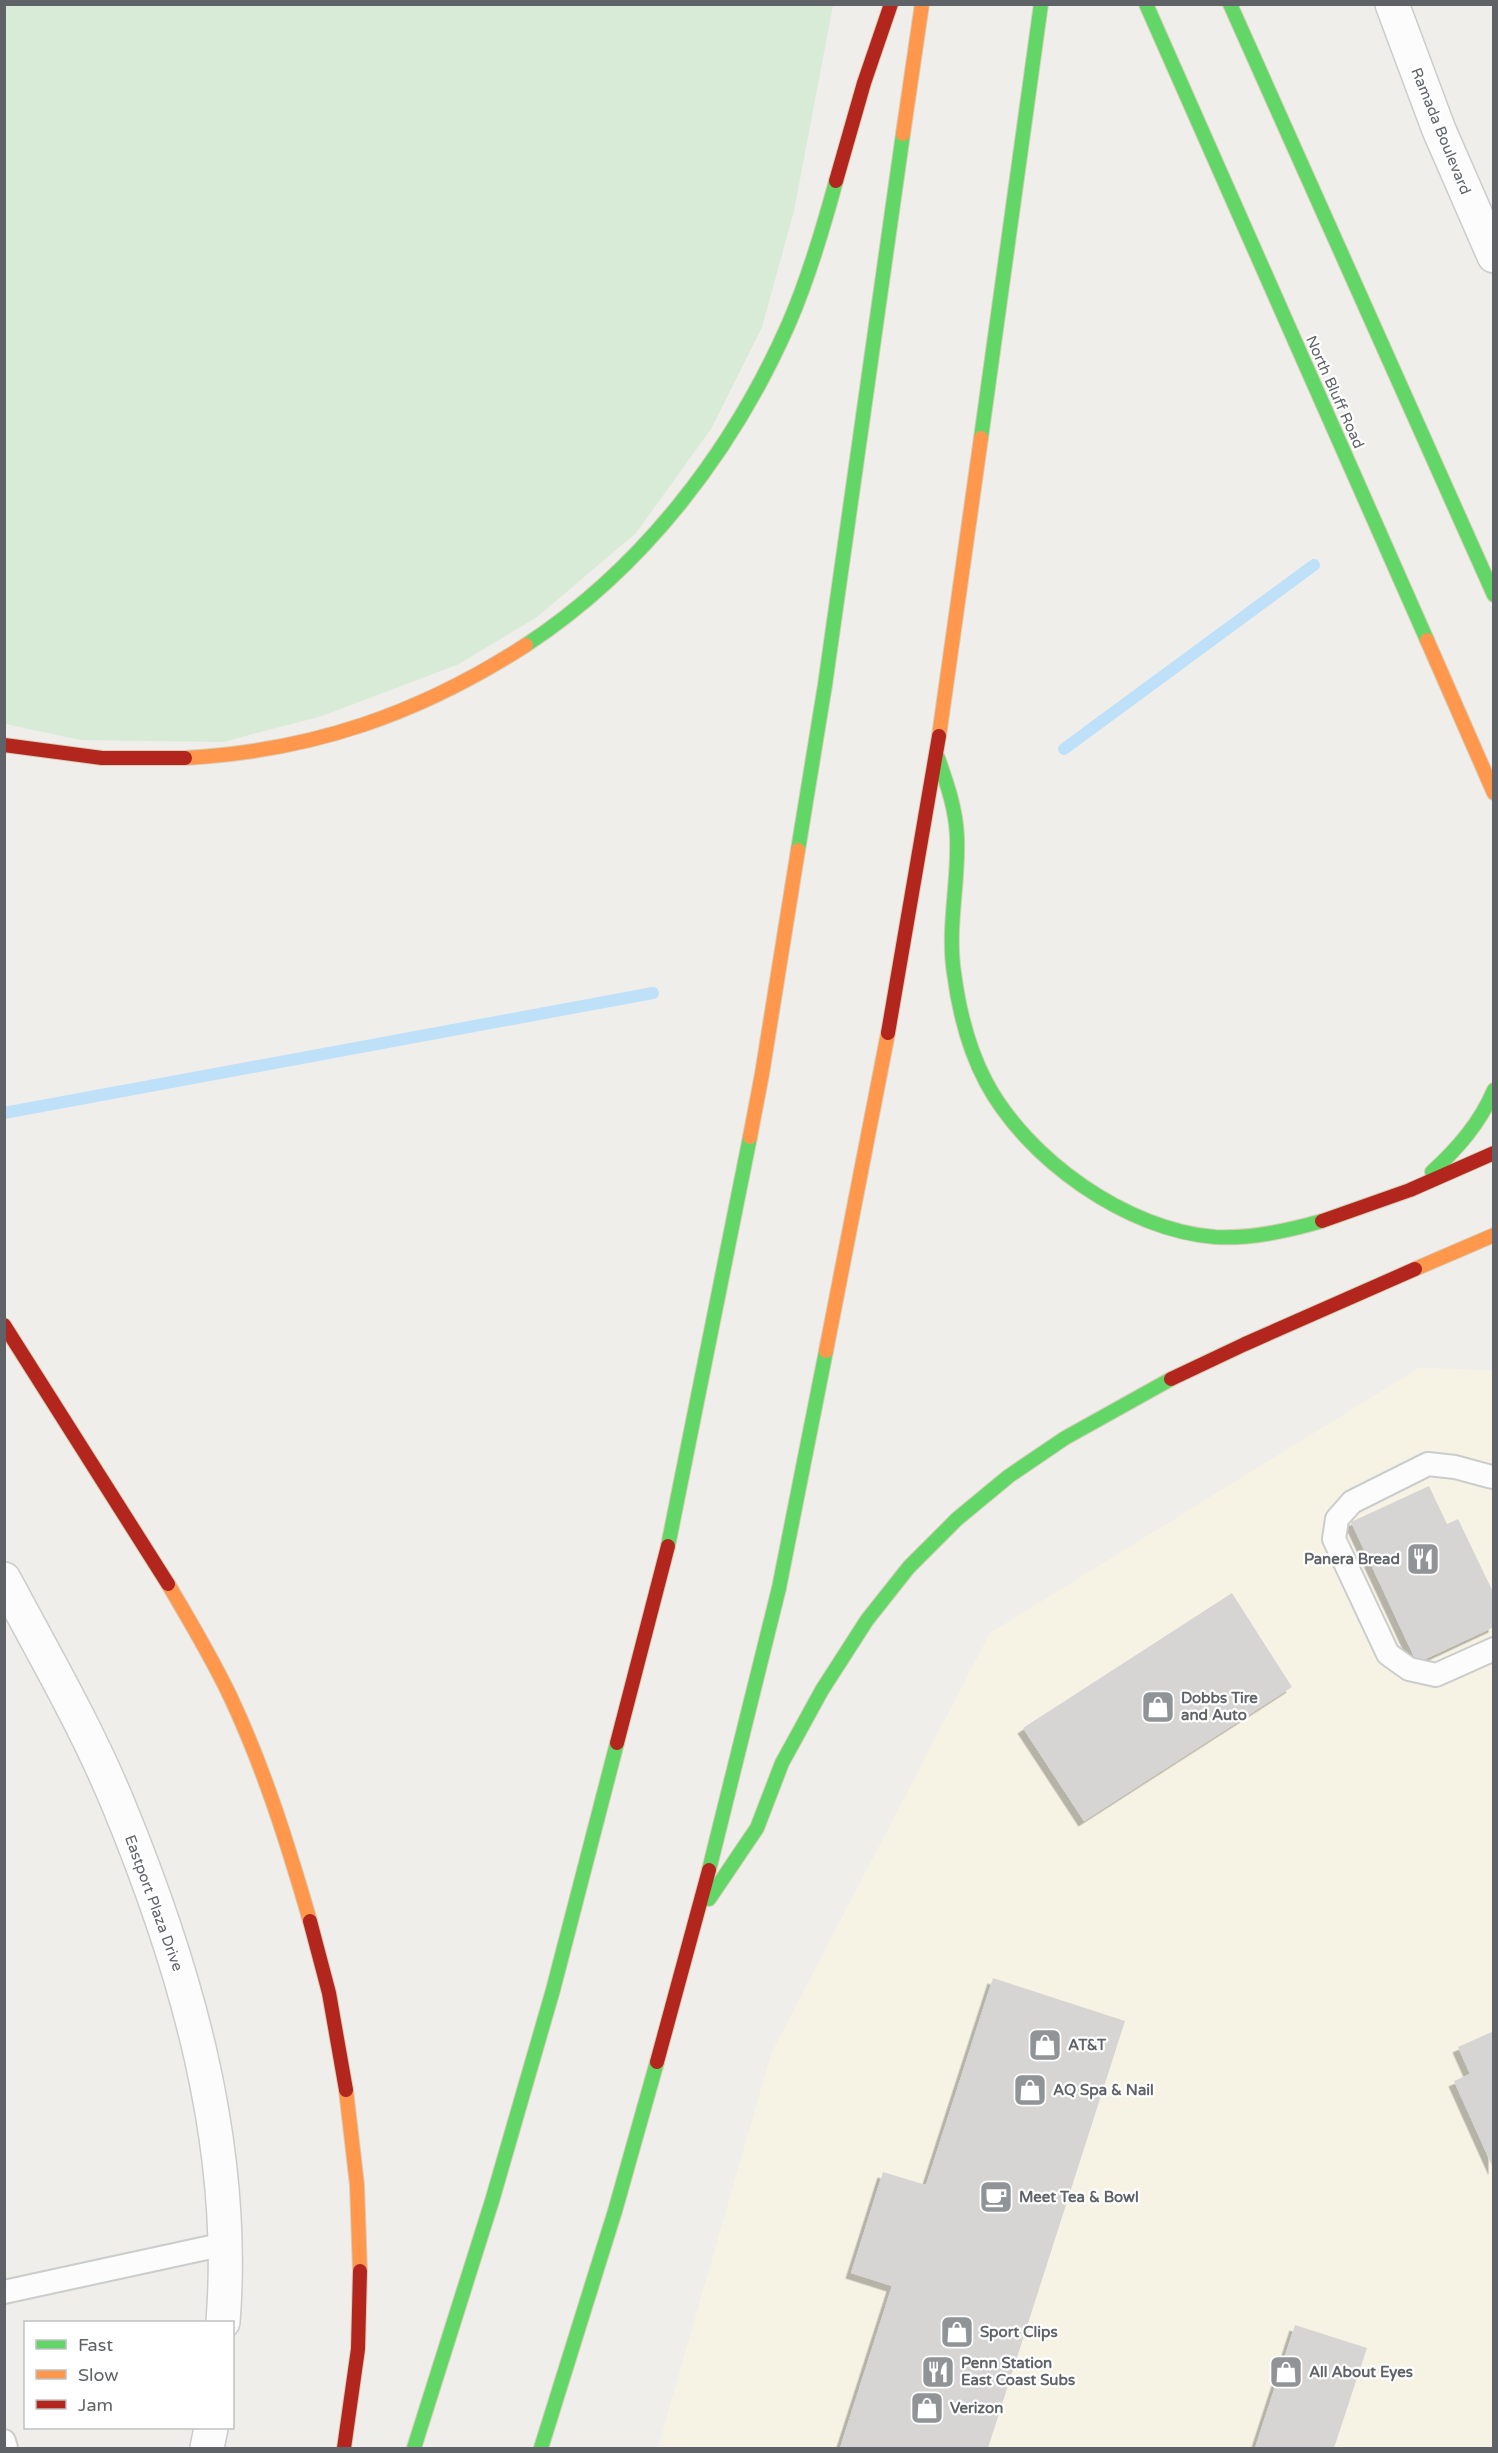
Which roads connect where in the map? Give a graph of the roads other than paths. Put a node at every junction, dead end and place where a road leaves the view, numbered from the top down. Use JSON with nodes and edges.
{"nodes":[{"id":1,"x":891,"y":4,"type":"edge"},
{"id":2,"x":922,"y":4,"type":"edge"},
{"id":3,"x":1041,"y":4,"type":"edge"},
{"id":4,"x":1146,"y":4,"type":"edge"},
{"id":5,"x":1230,"y":4,"type":"edge"},
{"id":6,"x":1392,"y":4,"type":"edge"},
{"id":7,"x":1494,"y":256,"type":"edge"},
{"id":8,"x":1494,"y":596,"type":"edge"},
{"id":9,"x":4,"y":746,"type":"edge"},
{"id":10,"x":937,"y":753,"type":"junction"},
{"id":11,"x":1494,"y":793,"type":"edge"},
{"id":12,"x":1494,"y":1090,"type":"edge"},
{"id":13,"x":1494,"y":1153,"type":"edge"},
{"id":14,"x":1412,"y":1190,"type":"junction"},
{"id":15,"x":1494,"y":1235,"type":"edge"},
{"id":16,"x":1471,"y":1260,"type":"dead end"},
{"id":17,"x":1425,"y":1265,"type":"junction"},
{"id":18,"x":4,"y":1325,"type":"edge"},
{"id":19,"x":1492,"y":1477,"type":"dead end"},
{"id":20,"x":4,"y":1579,"type":"edge"},
{"id":21,"x":1494,"y":1649,"type":"edge"},
{"id":22,"x":698,"y":1915,"type":"junction"},
{"id":23,"x":225,"y":2244,"type":"junction"},
{"id":24,"x":4,"y":2292,"type":"edge"},
{"id":25,"x":223,"y":2321,"type":"edge"},
{"id":26,"x":211,"y":2429,"type":"edge"},
{"id":27,"x":4,"y":2441,"type":"edge"},
{"id":28,"x":6,"y":2448,"type":"edge"},
{"id":29,"x":207,"y":2448,"type":"edge"},
{"id":30,"x":344,"y":2448,"type":"edge"},
{"id":31,"x":414,"y":2448,"type":"edge"},
{"id":32,"x":541,"y":2448,"type":"edge"}],
"edges":[{"from":1,"to":9,"type":"main road"},
{"from":2,"to":31,"type":"main road"},
{"from":3,"to":10,"type":"main road"},
{"from":4,"to":11,"type":"main road","name":"North Bluff Road"},
{"from":5,"to":8,"type":"main road"},
{"from":6,"to":7,"type":"street","name":"Ramada Boulevard"},
{"from":10,"to":14,"type":"main road"},
{"from":10,"to":22,"type":"main road"},
{"from":12,"to":14,"type":"main road"},
{"from":13,"to":14,"type":"main road"},
{"from":15,"to":17,"type":"main road"},
{"from":16,"to":17,"type":"main road"},
{"from":17,"to":22,"type":"main road"},
{"from":18,"to":30,"type":"main road"},
{"from":19,"to":21,"type":"lane"},
{"from":20,"to":23,"type":"street","name":"Eastport Plaza Drive"},
{"from":22,"to":32,"type":"main road"},
{"from":23,"to":24,"type":"lane"},
{"from":23,"to":25,"type":"street","name":"Eastport Plaza Drive"},
{"from":26,"to":29,"type":"street"},
{"from":27,"to":28,"type":"lane"}]}
